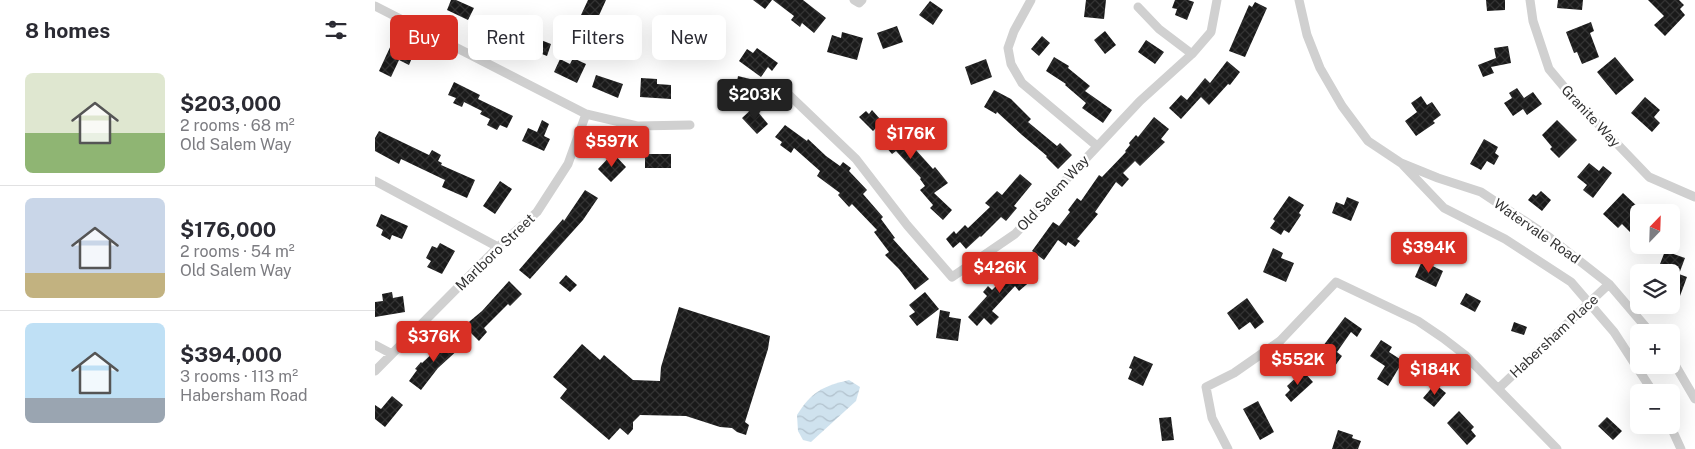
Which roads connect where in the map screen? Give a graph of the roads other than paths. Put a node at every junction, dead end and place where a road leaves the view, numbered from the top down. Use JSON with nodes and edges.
{"nodes":[{"id":1,"x":854,"y":0,"type":"edge"},
{"id":2,"x":862,"y":0,"type":"edge"},
{"id":3,"x":1217,"y":0,"type":"edge"},
{"id":4,"x":1299,"y":0,"type":"edge"},
{"id":5,"x":1530,"y":0,"type":"edge"},
{"id":6,"x":1032,"y":1,"type":"edge"},
{"id":7,"x":375,"y":6,"type":"edge"},
{"id":8,"x":1138,"y":6,"type":"dead end"},
{"id":9,"x":1192,"y":54,"type":"junction"},
{"id":10,"x":787,"y":93,"type":"dead end"},
{"id":11,"x":586,"y":114,"type":"junction"},
{"id":12,"x":690,"y":125,"type":"dead end"},
{"id":13,"x":1097,"y":146,"type":"junction"},
{"id":14,"x":1401,"y":163,"type":"junction"},
{"id":15,"x":375,"y":181,"type":"edge"},
{"id":16,"x":1695,"y":197,"type":"edge"},
{"id":17,"x":498,"y":247,"type":"junction"},
{"id":18,"x":1609,"y":284,"type":"junction"},
{"id":19,"x":1589,"y":303,"type":"junction"},
{"id":20,"x":1643,"y":324,"type":"edge"},
{"id":21,"x":375,"y":345,"type":"edge"},
{"id":22,"x":393,"y":354,"type":"junction"},
{"id":23,"x":375,"y":372,"type":"edge"},
{"id":24,"x":1680,"y":373,"type":"edge"},
{"id":25,"x":1648,"y":384,"type":"edge"},
{"id":26,"x":1499,"y":388,"type":"junction"},
{"id":27,"x":1695,"y":399,"type":"edge"},
{"id":28,"x":1674,"y":434,"type":"edge"},
{"id":29,"x":1229,"y":449,"type":"edge"},
{"id":30,"x":1557,"y":449,"type":"edge"},
{"id":31,"x":1681,"y":449,"type":"edge"}],
"edges":[{"from":1,"to":2,"type":"street"},
{"from":3,"to":9,"type":"street","name":"Old Salem Way"},
{"from":4,"to":14,"type":"street","name":"Watervale Road"},
{"from":5,"to":16,"type":"street","name":"Granite Way"},
{"from":6,"to":13,"type":"street"},
{"from":7,"to":11,"type":"street"},
{"from":8,"to":9,"type":"street"},
{"from":9,"to":13,"type":"street","name":"Old Salem Way"},
{"from":10,"to":13,"type":"street","name":"Old Salem Way"},
{"from":11,"to":12,"type":"street"},
{"from":11,"to":17,"type":"street","name":"Marlboro Street"},
{"from":14,"to":18,"type":"street","name":"Watervale Road"},
{"from":14,"to":19,"type":"street","name":"Watervale Road"},
{"from":15,"to":17,"type":"street"},
{"from":17,"to":22,"type":"street","name":"Marlboro Street"},
{"from":18,"to":19,"type":"street","name":"Habersham Place"},
{"from":18,"to":20,"type":"street","name":"Watervale Road"},
{"from":19,"to":25,"type":"street","name":"Watervale Road"},
{"from":19,"to":26,"type":"street","name":"Habersham Place"},
{"from":21,"to":22,"type":"street"},
{"from":22,"to":23,"type":"street","name":"Marlboro Street"},
{"from":24,"to":27,"type":"street"},
{"from":26,"to":29,"type":"street"},
{"from":26,"to":30,"type":"street"},
{"from":28,"to":31,"type":"street"}]}
